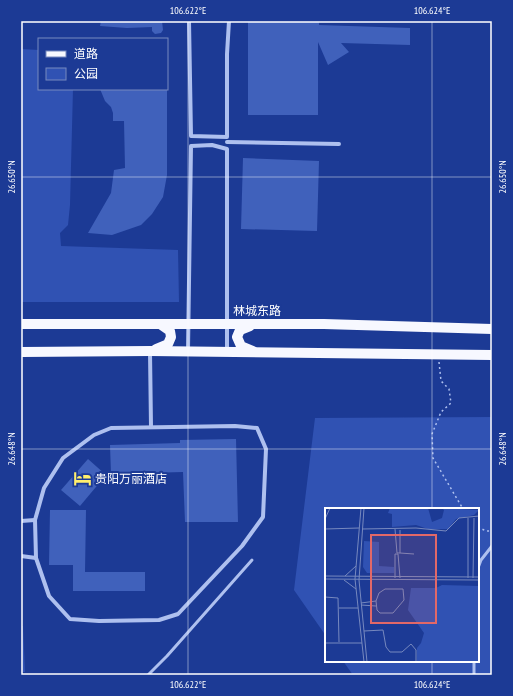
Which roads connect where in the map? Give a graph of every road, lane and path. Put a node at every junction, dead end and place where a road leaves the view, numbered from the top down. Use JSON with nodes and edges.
{"nodes":[{"id":1,"x":189,"y":21,"type":"edge"},
{"id":2,"x":229,"y":21,"type":"edge"},
{"id":3,"x":191,"y":136,"type":"junction"},
{"id":4,"x":227,"y":137,"type":"junction"},
{"id":5,"x":227,"y":142,"type":"junction"},
{"id":6,"x":339,"y":144,"type":"dead end"},
{"id":7,"x":191,"y":146,"type":"junction"},
{"id":8,"x":227,"y":149,"type":"junction"},
{"id":9,"x":21,"y":324,"type":"edge"},
{"id":10,"x":160,"y":324,"type":"junction"},
{"id":11,"x":188,"y":324,"type":"junction"},
{"id":12,"x":228,"y":324,"type":"junction"},
{"id":13,"x":254,"y":324,"type":"junction"},
{"id":14,"x":492,"y":328,"type":"edge"},
{"id":15,"x":150,"y":351,"type":"junction"},
{"id":16,"x":21,"y":352,"type":"edge"},
{"id":17,"x":188,"y":352,"type":"junction"},
{"id":18,"x":227,"y":352,"type":"junction"},
{"id":19,"x":257,"y":353,"type":"junction"},
{"id":20,"x":438,"y":354,"type":"junction"},
{"id":21,"x":492,"y":355,"type":"edge"},
{"id":22,"x":151,"y":427,"type":"junction"},
{"id":23,"x":462,"y":508,"type":"edge"},
{"id":24,"x":35,"y":520,"type":"junction"},
{"id":25,"x":21,"y":521,"type":"edge"},
{"id":26,"x":479,"y":528,"type":"edge"},
{"id":27,"x":492,"y":531,"type":"edge"},
{"id":28,"x":492,"y":546,"type":"edge"},
{"id":29,"x":21,"y":556,"type":"edge"},
{"id":30,"x":36,"y":558,"type":"junction"},
{"id":31,"x":252,"y":560,"type":"dead end"},
{"id":32,"x":479,"y":564,"type":"edge"},
{"id":33,"x":474,"y":662,"type":"edge"},
{"id":34,"x":148,"y":675,"type":"edge"},
{"id":35,"x":474,"y":675,"type":"edge"}],
"edges":[{"from":1,"to":3,"type":"street"},
{"from":2,"to":4,"type":"street"},
{"from":3,"to":4,"type":"street"},
{"from":3,"to":7,"type":"street"},
{"from":4,"to":5,"type":"street"},
{"from":5,"to":6,"type":"street"},
{"from":5,"to":8,"type":"street"},
{"from":7,"to":8,"type":"street"},
{"from":7,"to":11,"type":"street"},
{"from":8,"to":12,"type":"street"},
{"from":9,"to":10,"type":"main road","name":"林城东路"},
{"from":10,"to":11,"type":"main road","name":"林城东路"},
{"from":10,"to":15,"type":"main road"},
{"from":11,"to":12,"type":"main road","name":"林城东路"},
{"from":11,"to":17,"type":"street"},
{"from":12,"to":13,"type":"main road","name":"林城东路"},
{"from":12,"to":18,"type":"street"},
{"from":13,"to":14,"type":"main road","name":"林城东路"},
{"from":13,"to":19,"type":"main road"},
{"from":15,"to":16,"type":"main road"},
{"from":15,"to":17,"type":"main road"},
{"from":15,"to":22,"type":"street"},
{"from":17,"to":18,"type":"main road"},
{"from":18,"to":19,"type":"main road"},
{"from":19,"to":20,"type":"main road"},
{"from":20,"to":21,"type":"main road"},
{"from":20,"to":23,"type":"path"},
{"from":22,"to":24,"type":"street"},
{"from":22,"to":30,"type":"street"},
{"from":24,"to":25,"type":"street"},
{"from":24,"to":30,"type":"street"},
{"from":26,"to":27,"type":"path"},
{"from":28,"to":32,"type":"lane"},
{"from":29,"to":30,"type":"street"},
{"from":31,"to":34,"type":"lane"},
{"from":33,"to":35,"type":"lane"}]}
